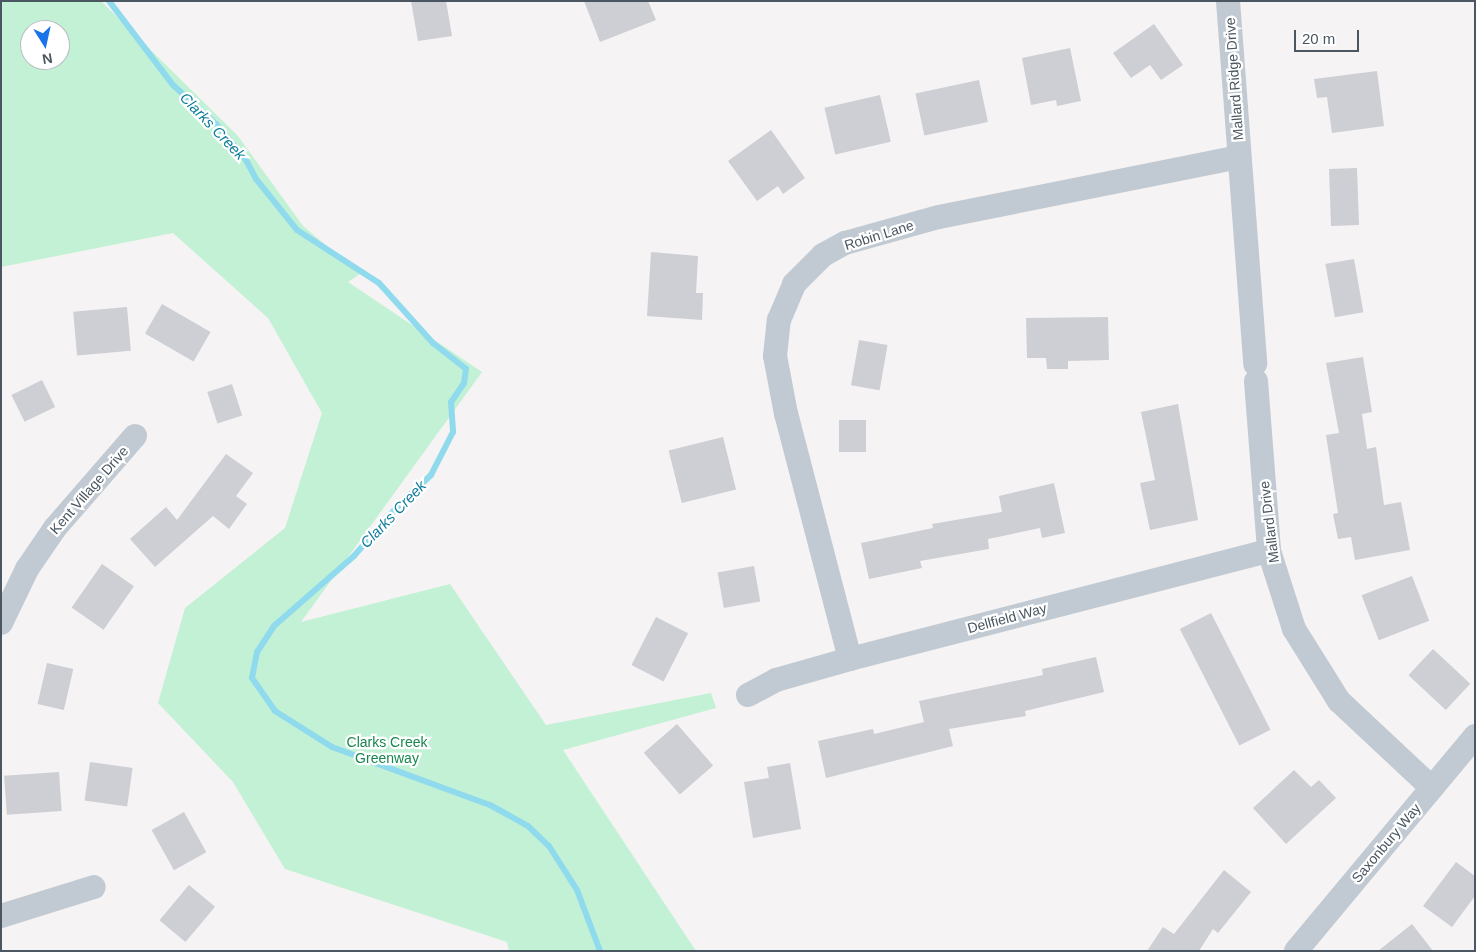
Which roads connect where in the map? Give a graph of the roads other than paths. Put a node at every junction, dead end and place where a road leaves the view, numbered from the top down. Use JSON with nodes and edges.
{"nodes":[{"id":1,"x":1228,"y":1,"type":"edge"},
{"id":2,"x":1239,"y":157,"type":"junction"},
{"id":3,"x":135,"y":436,"type":"dead end"},
{"id":4,"x":1269,"y":551,"type":"junction"},
{"id":5,"x":1,"y":624,"type":"edge"},
{"id":6,"x":850,"y":659,"type":"junction"},
{"id":7,"x":748,"y":695,"type":"dead end"},
{"id":8,"x":1475,"y":736,"type":"edge"},
{"id":9,"x":1432,"y":788,"type":"junction"},
{"id":10,"x":94,"y":887,"type":"dead end"},
{"id":11,"x":1,"y":916,"type":"edge"},
{"id":12,"x":1296,"y":951,"type":"edge"}],
"edges":[{"from":1,"to":2,"type":"street","name":"Mallard Ridge Drive"},
{"from":2,"to":4,"type":"street","name":"Mallard Drive"},
{"from":2,"to":6,"type":"street","name":"Robin Lane"},
{"from":3,"to":5,"type":"street","name":"Kent Village Drive"},
{"from":4,"to":6,"type":"street","name":"Dellfield Way"},
{"from":4,"to":9,"type":"street","name":"Mallard Drive"},
{"from":6,"to":7,"type":"street","name":"Dellfield Way"},
{"from":8,"to":9,"type":"street","name":"Saxonbury Way"},
{"from":9,"to":12,"type":"street","name":"Saxonbury Way"},
{"from":10,"to":11,"type":"street"}]}
